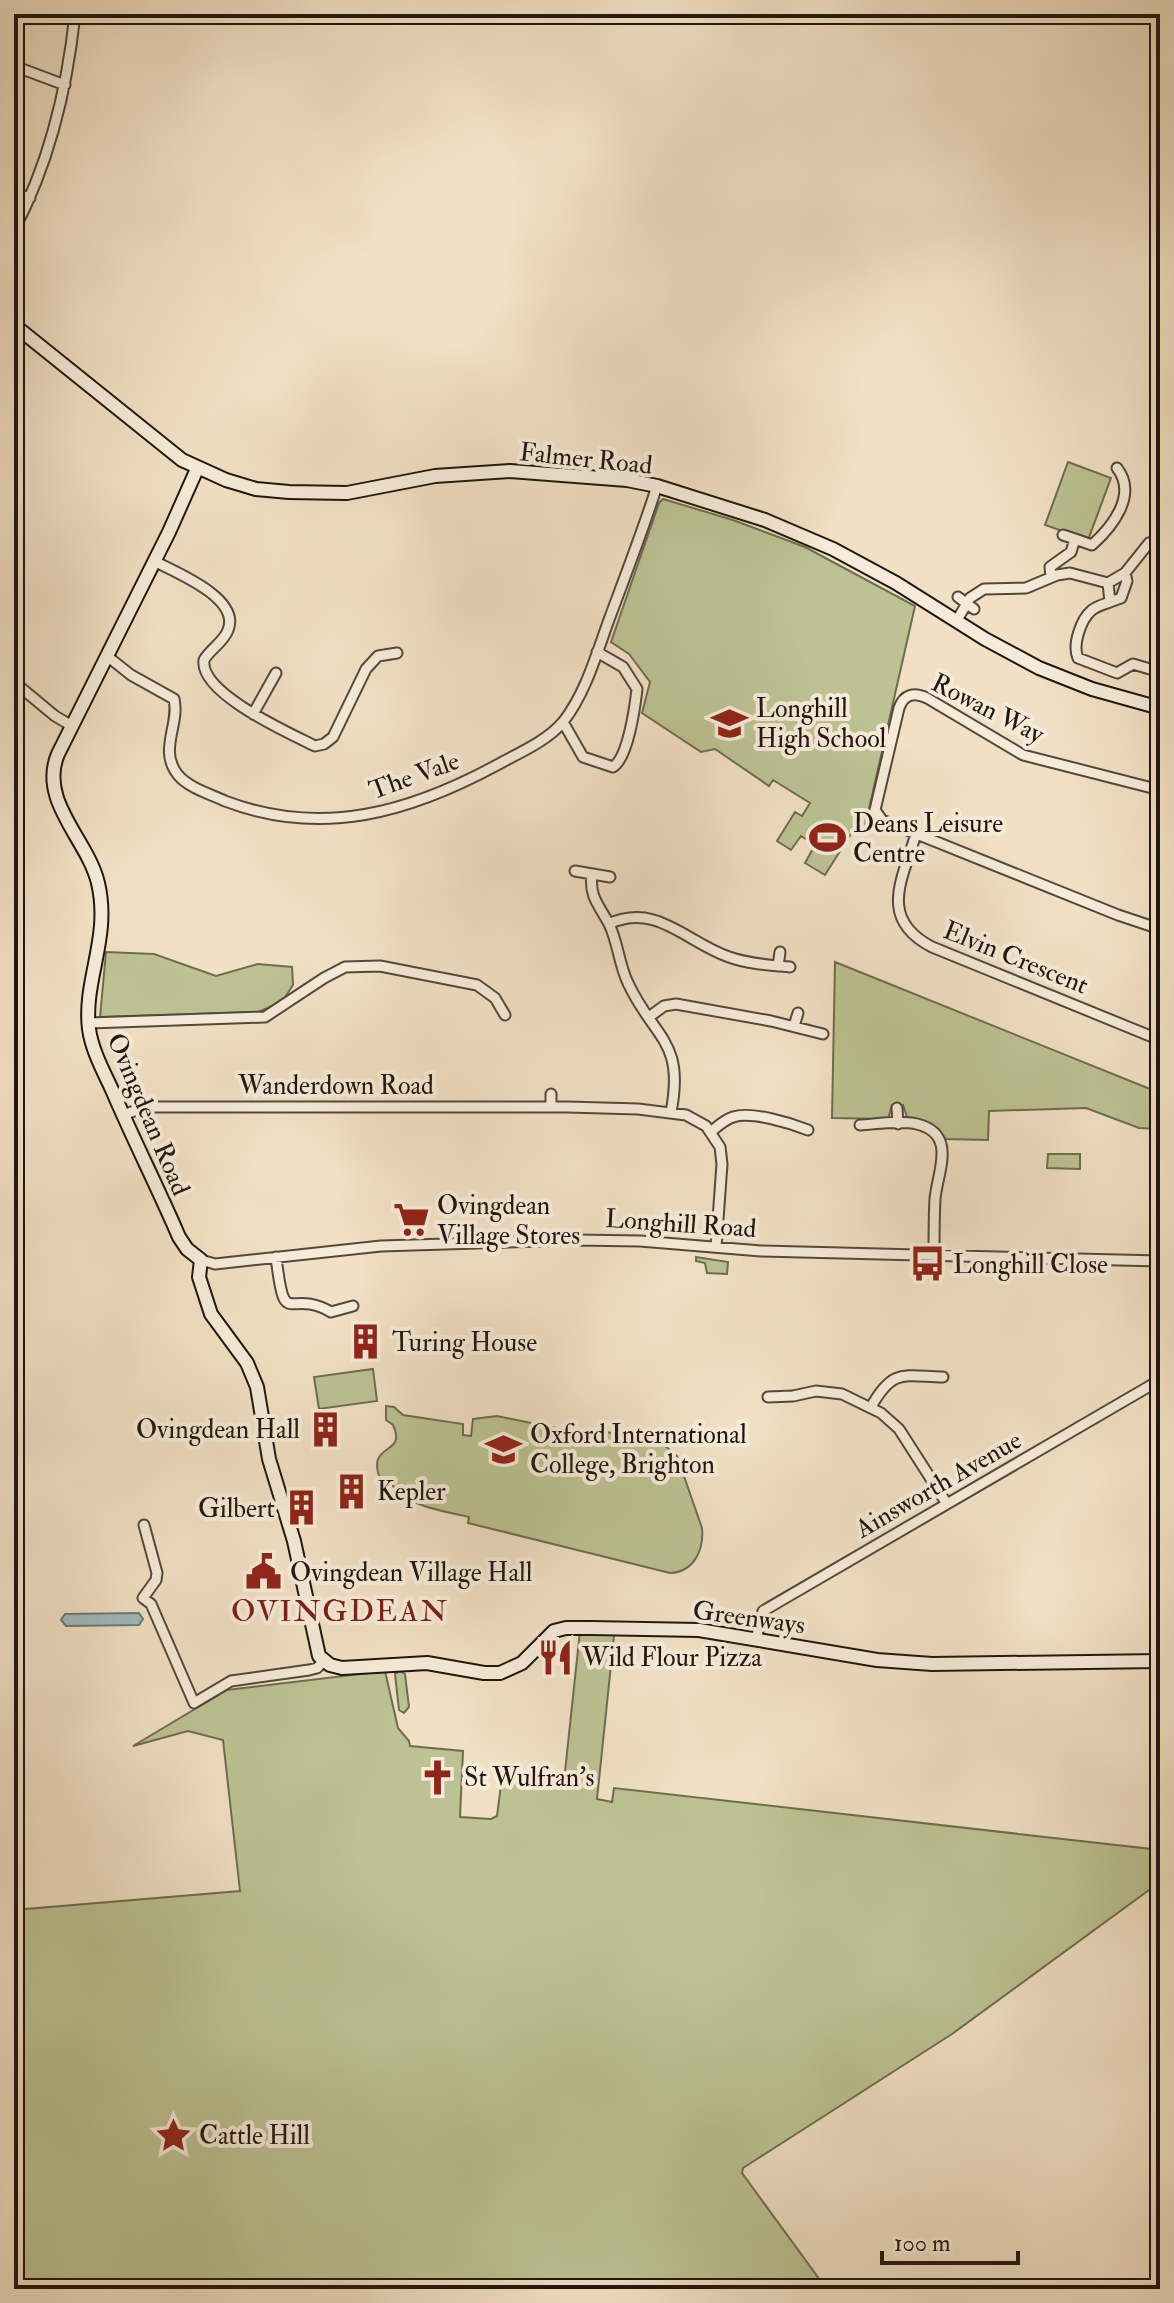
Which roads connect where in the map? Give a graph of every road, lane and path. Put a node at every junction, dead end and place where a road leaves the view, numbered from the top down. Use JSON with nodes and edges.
{"nodes":[{"id":1,"x":75,"y":14,"type":"edge"},
{"id":2,"x":14,"y":66,"type":"edge"},
{"id":3,"x":65,"y":85,"type":"junction"},
{"id":4,"x":14,"y":193,"type":"edge"},
{"id":5,"x":30,"y":198,"type":"junction"},
{"id":6,"x":14,"y":230,"type":"edge"},
{"id":7,"x":14,"y":325,"type":"edge"},
{"id":8,"x":1117,"y":468,"type":"dead end"},
{"id":9,"x":197,"y":469,"type":"junction"},
{"id":10,"x":657,"y":486,"type":"junction"},
{"id":11,"x":1063,"y":535,"type":"dead end"},
{"id":12,"x":1075,"y":539,"type":"junction"},
{"id":13,"x":1160,"y":541,"type":"edge"},
{"id":14,"x":154,"y":561,"type":"junction"},
{"id":15,"x":1125,"y":573,"type":"junction"},
{"id":16,"x":1051,"y":577,"type":"junction"},
{"id":17,"x":1108,"y":583,"type":"junction"},
{"id":18,"x":1110,"y":602,"type":"junction"},
{"id":19,"x":957,"y":620,"type":"junction"},
{"id":20,"x":597,"y":652,"type":"junction"},
{"id":21,"x":397,"y":653,"type":"dead end"},
{"id":22,"x":107,"y":656,"type":"junction"},
{"id":23,"x":1160,"y":672,"type":"edge"},
{"id":24,"x":276,"y":673,"type":"dead end"},
{"id":25,"x":14,"y":682,"type":"edge"},
{"id":26,"x":1160,"y":708,"type":"edge"},
{"id":27,"x":253,"y":714,"type":"junction"},
{"id":28,"x":563,"y":722,"type":"junction"},
{"id":29,"x":72,"y":726,"type":"junction"},
{"id":30,"x":1160,"y":790,"type":"edge"},
{"id":31,"x":916,"y":834,"type":"junction"},
{"id":32,"x":575,"y":871,"type":"dead end"},
{"id":33,"x":592,"y":874,"type":"junction"},
{"id":34,"x":610,"y":877,"type":"dead end"},
{"id":35,"x":609,"y":924,"type":"junction"},
{"id":36,"x":1160,"y":929,"type":"edge"},
{"id":37,"x":780,"y":952,"type":"dead end"},
{"id":38,"x":778,"y":966,"type":"junction"},
{"id":39,"x":790,"y":967,"type":"dead end"},
{"id":40,"x":798,"y":1013,"type":"dead end"},
{"id":41,"x":505,"y":1015,"type":"dead end"},
{"id":42,"x":649,"y":1017,"type":"junction"},
{"id":43,"x":89,"y":1023,"type":"junction"},
{"id":44,"x":794,"y":1026,"type":"junction"},
{"id":45,"x":823,"y":1034,"type":"dead end"},
{"id":46,"x":1160,"y":1040,"type":"edge"},
{"id":47,"x":551,"y":1094,"type":"dead end"},
{"id":48,"x":551,"y":1107,"type":"junction"},
{"id":49,"x":897,"y":1108,"type":"dead end"},
{"id":50,"x":671,"y":1112,"type":"junction"},
{"id":51,"x":123,"y":1115,"type":"junction"},
{"id":52,"x":898,"y":1124,"type":"junction"},
{"id":53,"x":860,"y":1125,"type":"dead end"},
{"id":54,"x":808,"y":1130,"type":"dead end"},
{"id":55,"x":712,"y":1131,"type":"junction"},
{"id":56,"x":716,"y":1247,"type":"junction"},
{"id":57,"x":934,"y":1255,"type":"junction"},
{"id":58,"x":276,"y":1257,"type":"junction"},
{"id":59,"x":201,"y":1260,"type":"junction"},
{"id":60,"x":1160,"y":1261,"type":"edge"},
{"id":61,"x":353,"y":1306,"type":"dead end"},
{"id":62,"x":943,"y":1377,"type":"dead end"},
{"id":63,"x":1160,"y":1380,"type":"edge"},
{"id":64,"x":785,"y":1385,"type":"dead end"},
{"id":65,"x":768,"y":1397,"type":"dead end"},
{"id":66,"x":783,"y":1397,"type":"junction"},
{"id":67,"x":871,"y":1407,"type":"junction"},
{"id":68,"x":947,"y":1504,"type":"junction"},
{"id":69,"x":144,"y":1525,"type":"dead end"},
{"id":70,"x":756,"y":1639,"type":"junction"},
{"id":71,"x":324,"y":1661,"type":"junction"},
{"id":72,"x":1160,"y":1661,"type":"edge"}],
"edges":[{"from":1,"to":3,"type":"street"},
{"from":2,"to":3,"type":"street"},
{"from":3,"to":5,"type":"street"},
{"from":4,"to":5,"type":"street"},
{"from":5,"to":6,"type":"street"},
{"from":7,"to":9,"type":"street","name":"Falmer Road"},
{"from":8,"to":12,"type":"street"},
{"from":9,"to":10,"type":"street","name":"Falmer Road"},
{"from":9,"to":14,"type":"street","name":"Ovingdean Road"},
{"from":10,"to":19,"type":"street","name":"Falmer Road"},
{"from":10,"to":20,"type":"street","name":"The Vale"},
{"from":11,"to":12,"type":"street"},
{"from":12,"to":16,"type":"street"},
{"from":13,"to":15,"type":"street"},
{"from":14,"to":22,"type":"street","name":"Ovingdean Road"},
{"from":14,"to":27,"type":"street"},
{"from":15,"to":17,"type":"street"},
{"from":15,"to":18,"type":"street"},
{"from":16,"to":17,"type":"street"},
{"from":16,"to":19,"type":"street"},
{"from":17,"to":18,"type":"street"},
{"from":18,"to":23,"type":"street"},
{"from":19,"to":26,"type":"street","name":"Falmer Road"},
{"from":20,"to":28,"type":"street","name":"The Vale"},
{"from":20,"to":28,"type":"street"},
{"from":21,"to":27,"type":"street"},
{"from":22,"to":28,"type":"street","name":"The Vale"},
{"from":22,"to":29,"type":"street","name":"Ovingdean Road"},
{"from":24,"to":27,"type":"street"},
{"from":25,"to":29,"type":"street"},
{"from":29,"to":43,"type":"street","name":"Ovingdean Road"},
{"from":30,"to":31,"type":"street","name":"Rowan Way"},
{"from":31,"to":36,"type":"street"},
{"from":31,"to":46,"type":"street","name":"Elvin Crescent"},
{"from":32,"to":33,"type":"street"},
{"from":33,"to":34,"type":"street"},
{"from":33,"to":35,"type":"street"},
{"from":35,"to":38,"type":"street"},
{"from":35,"to":42,"type":"street"},
{"from":37,"to":38,"type":"street"},
{"from":38,"to":39,"type":"street"},
{"from":40,"to":44,"type":"street"},
{"from":41,"to":43,"type":"street"},
{"from":42,"to":44,"type":"street"},
{"from":42,"to":50,"type":"street"},
{"from":43,"to":51,"type":"street","name":"Ovingdean Road"},
{"from":44,"to":45,"type":"street"},
{"from":47,"to":48,"type":"street"},
{"from":48,"to":50,"type":"street","name":"Wanderdown Road"},
{"from":48,"to":51,"type":"street","name":"Wanderdown Road"},
{"from":49,"to":52,"type":"street"},
{"from":50,"to":55,"type":"street","name":"Wanderdown Road"},
{"from":51,"to":59,"type":"street","name":"Ovingdean Road"},
{"from":52,"to":53,"type":"street"},
{"from":52,"to":57,"type":"street"},
{"from":54,"to":55,"type":"street"},
{"from":55,"to":56,"type":"street"},
{"from":56,"to":57,"type":"street","name":"Longhill Road"},
{"from":56,"to":58,"type":"street","name":"Longhill Road"},
{"from":57,"to":60,"type":"street","name":"Longhill Road"},
{"from":58,"to":59,"type":"street","name":"Longhill Road"},
{"from":58,"to":61,"type":"street"},
{"from":59,"to":71,"type":"street"},
{"from":62,"to":67,"type":"street"},
{"from":63,"to":68,"type":"street","name":"Ainsworth Avenue"},
{"from":64,"to":66,"type":"street"},
{"from":65,"to":66,"type":"street"},
{"from":66,"to":67,"type":"street"},
{"from":67,"to":68,"type":"street"},
{"from":68,"to":70,"type":"street","name":"Ainsworth Avenue"},
{"from":69,"to":71,"type":"street"},
{"from":70,"to":71,"type":"street","name":"Greenways"},
{"from":70,"to":72,"type":"street","name":"Greenways"}]}
